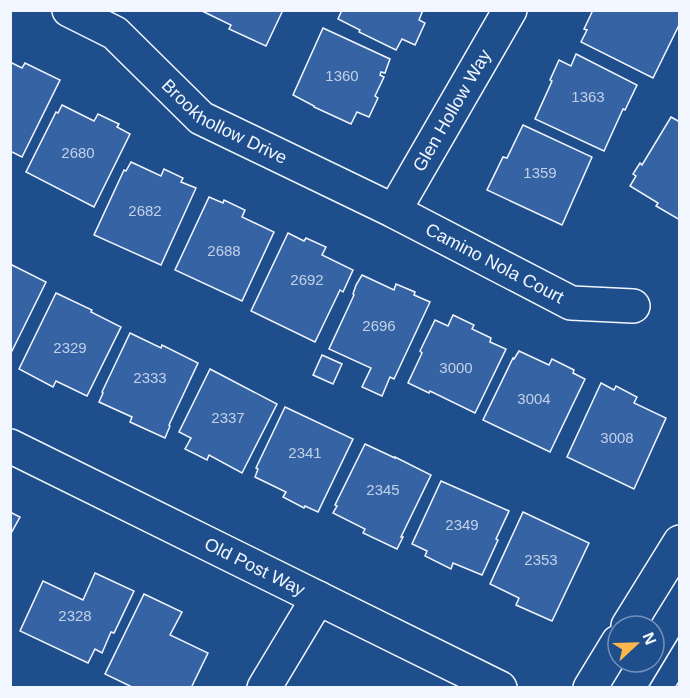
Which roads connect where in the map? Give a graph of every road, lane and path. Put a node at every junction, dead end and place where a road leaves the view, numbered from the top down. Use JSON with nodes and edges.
{"nodes":[{"id":1,"x":69,"y":10,"type":"edge"},
{"id":2,"x":510,"y":10,"type":"edge"},
{"id":3,"x":394,"y":211,"type":"junction"},
{"id":4,"x":633,"y":306,"type":"dead end"},
{"id":5,"x":10,"y":446,"type":"edge"},
{"id":6,"x":680,"y":542,"type":"edge"},
{"id":7,"x":318,"y":598,"type":"junction"},
{"id":8,"x":635,"y":614,"type":"edge"},
{"id":9,"x":606,"y":661,"type":"edge"},
{"id":10,"x":264,"y":687,"type":"edge"},
{"id":11,"x":500,"y":687,"type":"edge"},
{"id":12,"x":590,"y":687,"type":"edge"}],
"edges":[{"from":1,"to":3,"type":"street","name":"Brookhollow Drive"},
{"from":2,"to":3,"type":"street","name":"Glen Hollow Way"},
{"from":3,"to":4,"type":"street","name":"Camino Nola Court"},
{"from":5,"to":7,"type":"street","name":"Old Post Way"},
{"from":6,"to":8,"type":"street"},
{"from":7,"to":10,"type":"street"},
{"from":7,"to":11,"type":"street","name":"Old Post Way"},
{"from":9,"to":12,"type":"street"}]}
